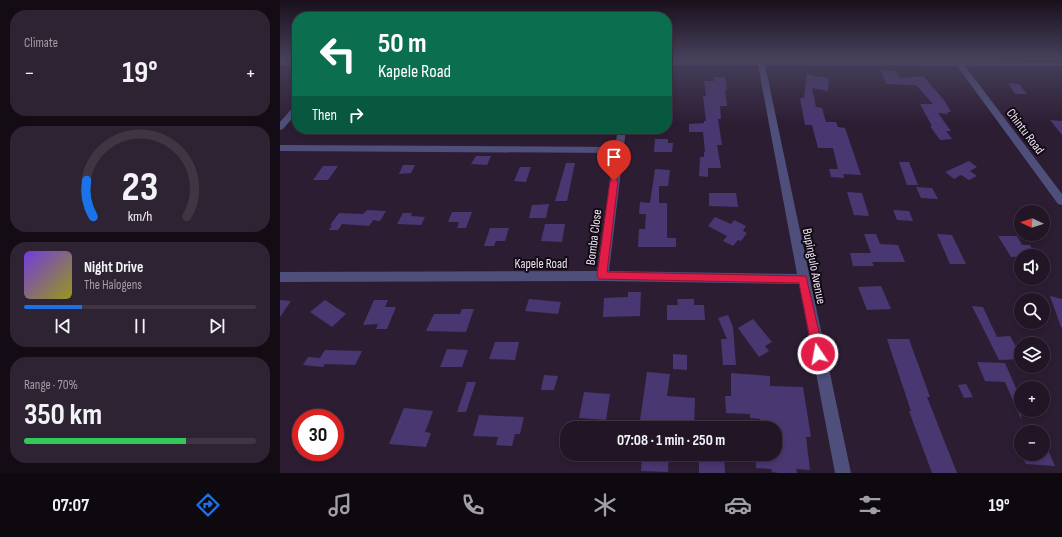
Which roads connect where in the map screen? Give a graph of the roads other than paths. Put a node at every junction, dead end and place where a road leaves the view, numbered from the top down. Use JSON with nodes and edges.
{"nodes":[{"id":1,"x":764,"y":80,"type":"edge"},
{"id":2,"x":972,"y":80,"type":"edge"},
{"id":3,"x":292,"y":114,"type":"edge"},
{"id":4,"x":280,"y":127,"type":"edge"},
{"id":5,"x":621,"y":134,"type":"edge"},
{"id":6,"x":280,"y":148,"type":"edge"},
{"id":7,"x":618,"y":150,"type":"junction"},
{"id":8,"x":1062,"y":200,"type":"edge"},
{"id":9,"x":602,"y":276,"type":"junction"},
{"id":10,"x":280,"y":277,"type":"edge"},
{"id":11,"x":803,"y":279,"type":"junction"},
{"id":12,"x":843,"y":473,"type":"edge"}],
"edges":[{"from":1,"to":11,"type":"street","name":"Bupingulo Avenue"},
{"from":2,"to":8,"type":"street","name":"Chintu Road"},
{"from":3,"to":4,"type":"street"},
{"from":5,"to":7,"type":"street","name":"Bomba Close"},
{"from":6,"to":7,"type":"street"},
{"from":7,"to":9,"type":"street","name":"Bomba Close"},
{"from":9,"to":10,"type":"street","name":"Kapele Road"},
{"from":9,"to":11,"type":"street","name":"Kapele Road"},
{"from":11,"to":12,"type":"street","name":"Bupingulo Avenue"}]}
